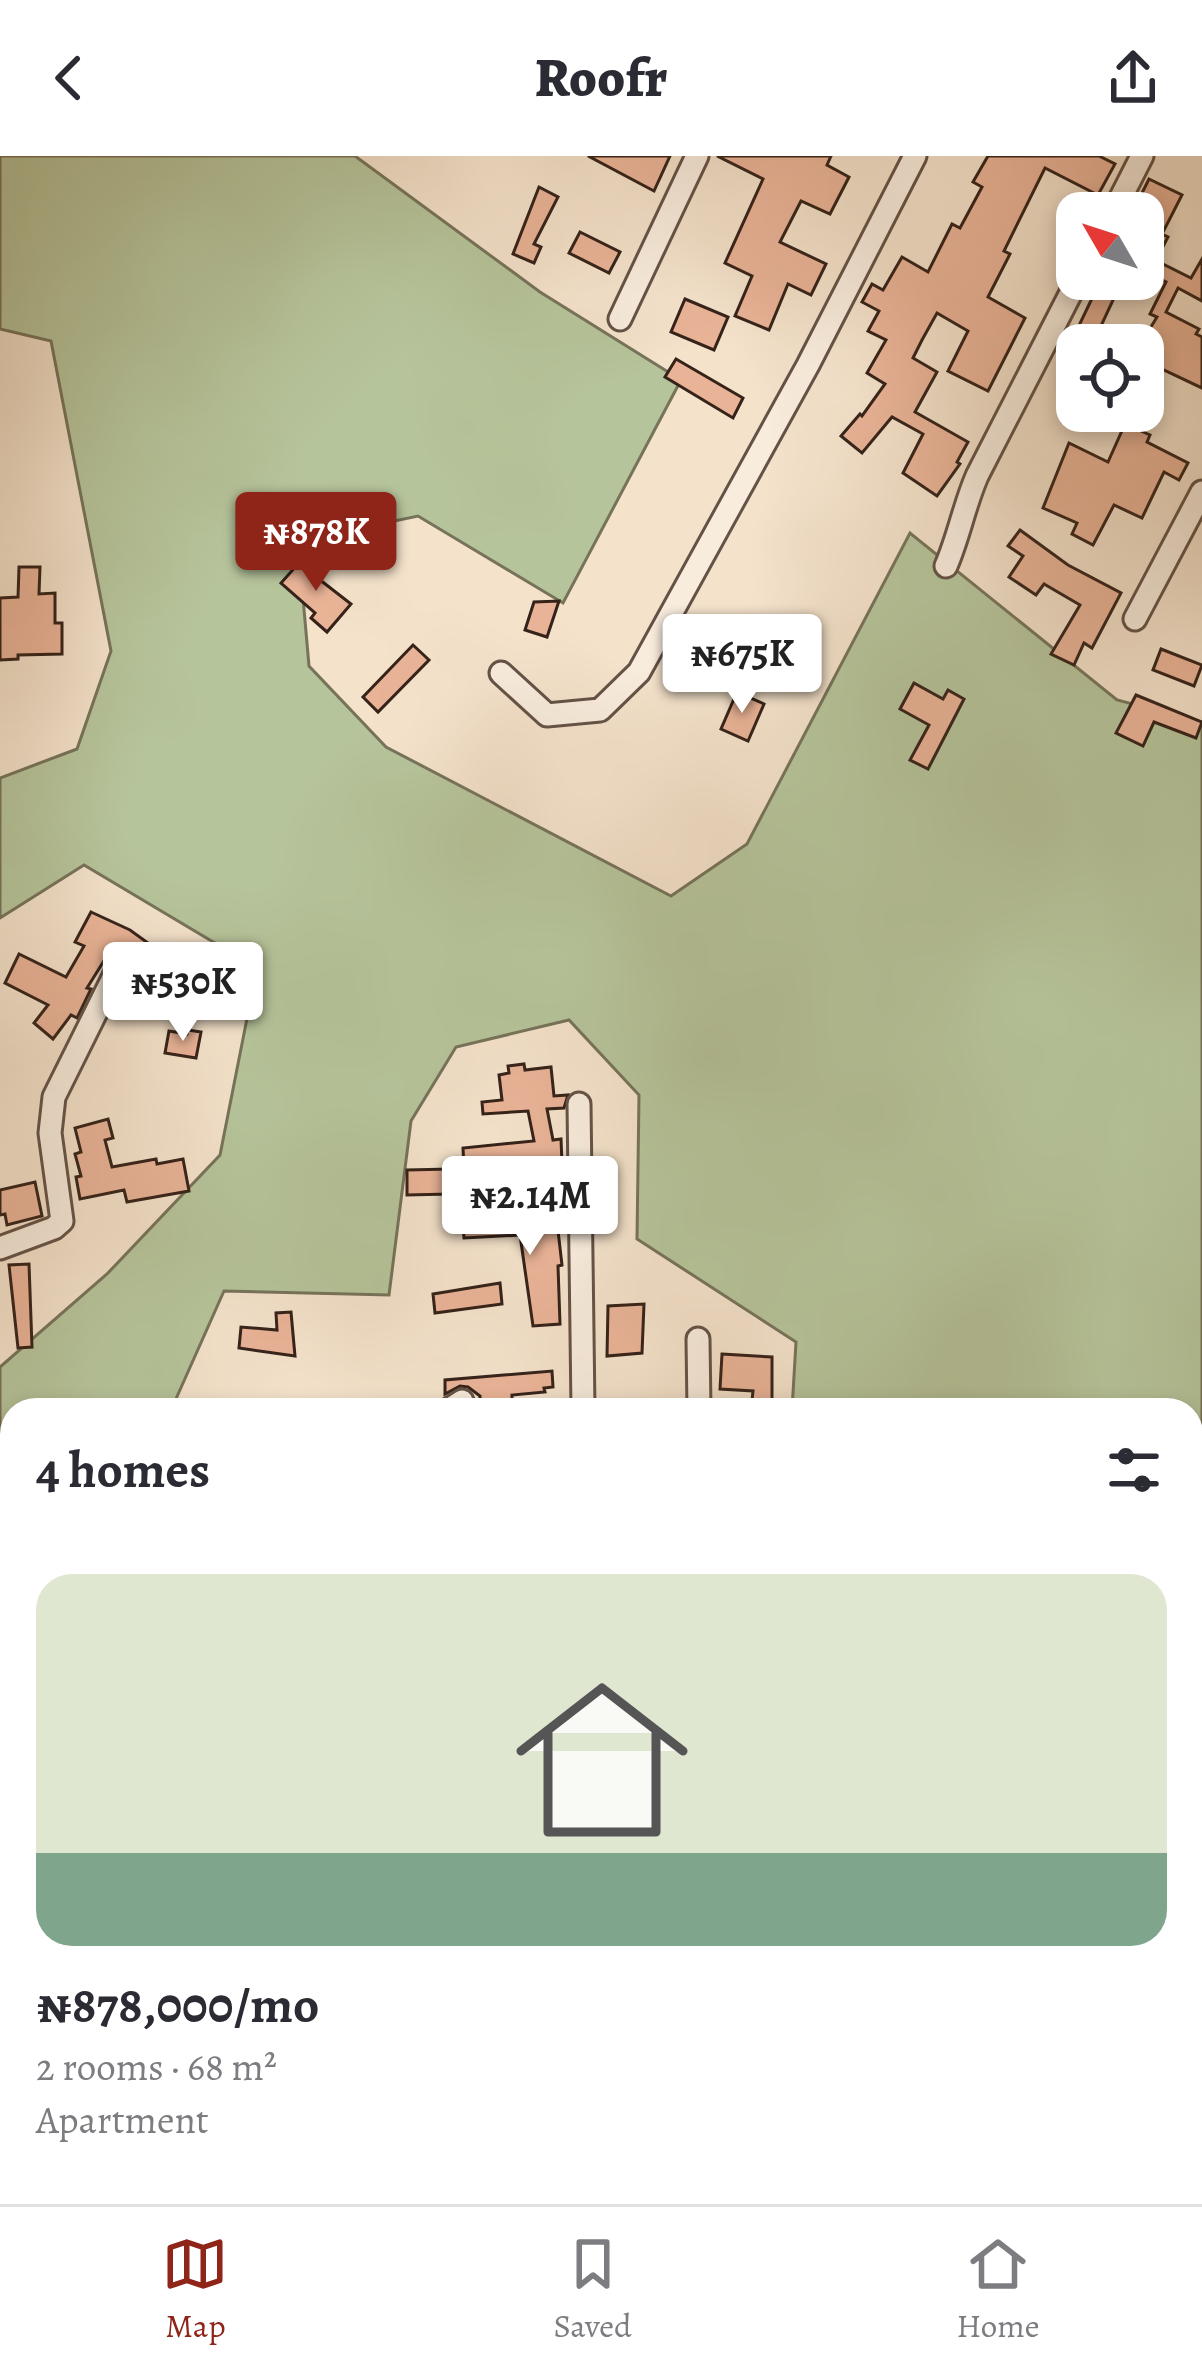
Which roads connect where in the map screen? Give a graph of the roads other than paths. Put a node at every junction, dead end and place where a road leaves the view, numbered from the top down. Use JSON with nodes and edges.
{"nodes":[{"id":1,"x":698,"y":156,"type":"edge"},
{"id":2,"x":914,"y":156,"type":"edge"},
{"id":3,"x":1142,"y":156,"type":"edge"},
{"id":4,"x":1123,"y":192,"type":"edge"},
{"id":5,"x":1067,"y":300,"type":"edge"},
{"id":6,"x":620,"y":319,"type":"dead end"},
{"id":7,"x":1202,"y":492,"type":"edge"},
{"id":8,"x":946,"y":566,"type":"dead end"},
{"id":9,"x":1135,"y":619,"type":"dead end"},
{"id":10,"x":501,"y":673,"type":"dead end"},
{"id":11,"x":115,"y":974,"type":"dead end"},
{"id":12,"x":579,"y":1104,"type":"dead end"},
{"id":13,"x":0,"y":1248,"type":"edge"},
{"id":14,"x":698,"y":1339,"type":"dead end"},
{"id":15,"x":583,"y":1398,"type":"edge"},
{"id":16,"x":699,"y":1398,"type":"edge"}],
"edges":[{"from":1,"to":6,"type":"street"},
{"from":2,"to":10,"type":"street"},
{"from":3,"to":4,"type":"street"},
{"from":5,"to":8,"type":"street"},
{"from":7,"to":9,"type":"street"},
{"from":11,"to":13,"type":"street"},
{"from":12,"to":15,"type":"street"},
{"from":14,"to":16,"type":"street"}]}
